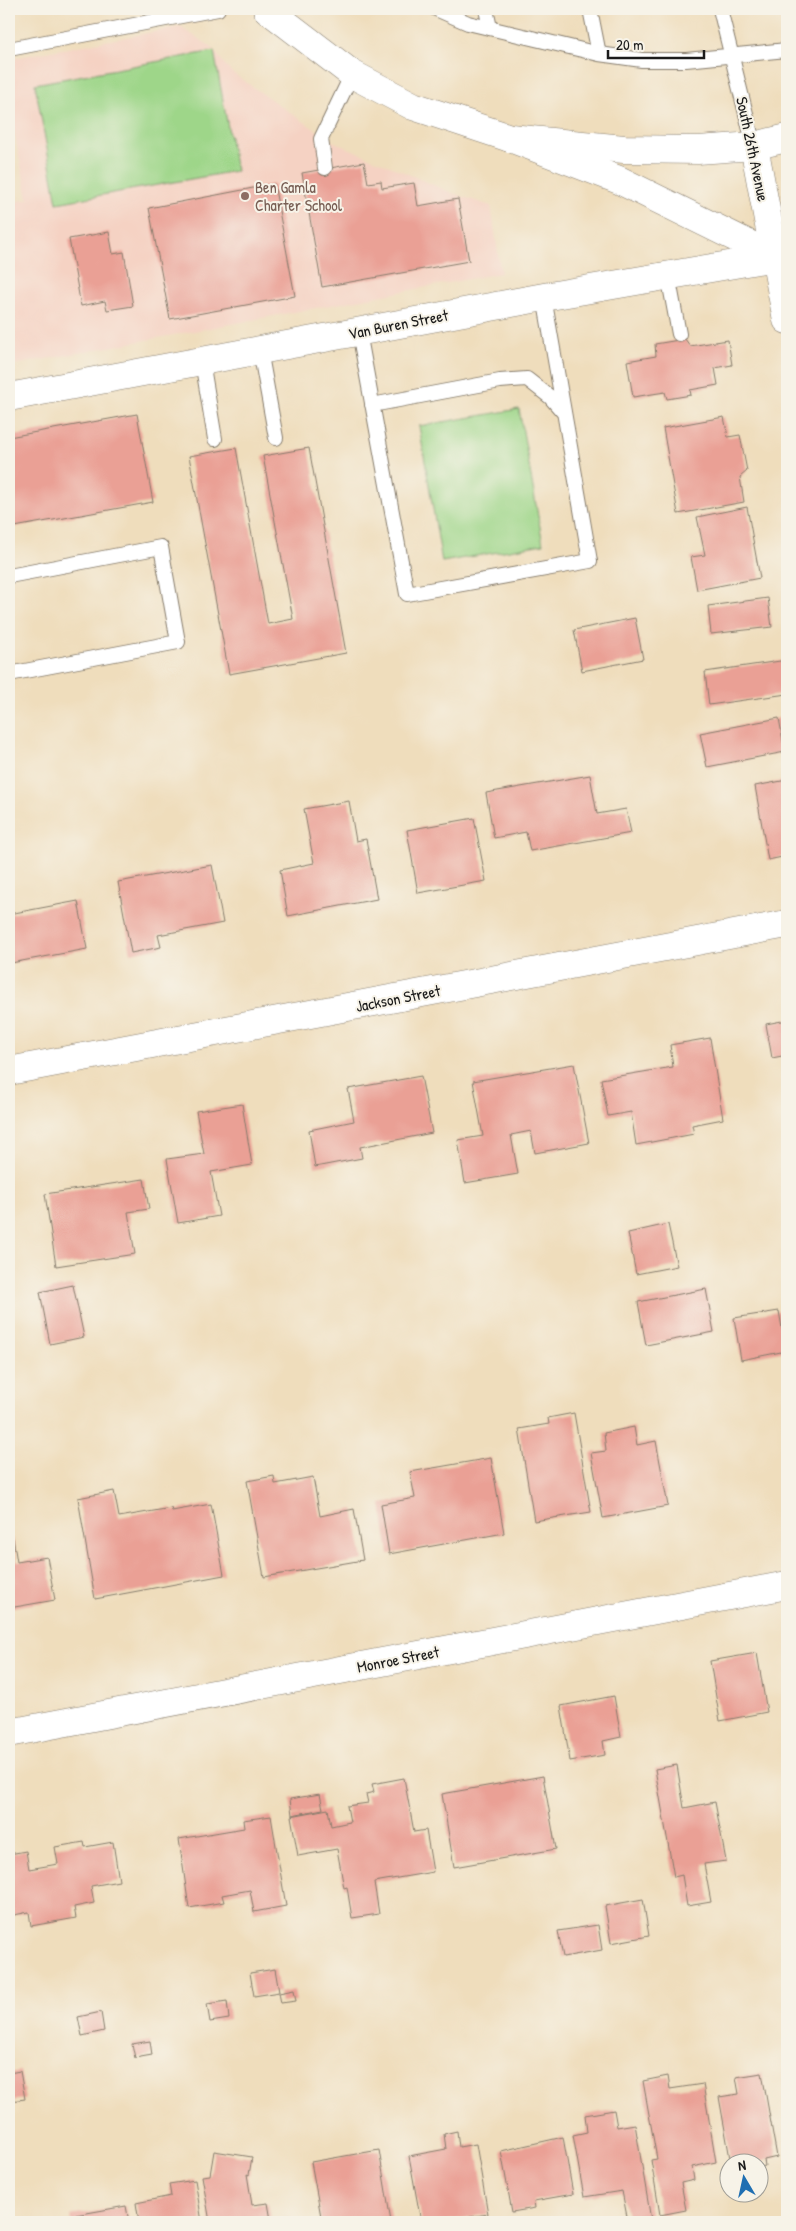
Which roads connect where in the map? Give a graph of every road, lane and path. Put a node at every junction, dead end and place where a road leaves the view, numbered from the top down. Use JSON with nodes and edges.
{"nodes":[{"id":1,"x":218,"y":9,"type":"edge"},
{"id":2,"x":267,"y":9,"type":"edge"},
{"id":3,"x":436,"y":9,"type":"edge"},
{"id":4,"x":486,"y":9,"type":"edge"},
{"id":5,"x":590,"y":9,"type":"edge"},
{"id":6,"x":720,"y":9,"type":"edge"},
{"id":7,"x":490,"y":28,"type":"junction"},
{"id":8,"x":9,"y":49,"type":"edge"},
{"id":9,"x":787,"y":50,"type":"edge"},
{"id":10,"x":599,"y":54,"type":"junction"},
{"id":11,"x":732,"y":56,"type":"junction"},
{"id":12,"x":352,"y":74,"type":"junction"},
{"id":13,"x":510,"y":138,"type":"junction"},
{"id":14,"x":787,"y":138,"type":"edge"},
{"id":15,"x":754,"y":146,"type":"junction"},
{"id":16,"x":325,"y":168,"type":"dead end"},
{"id":17,"x":783,"y":252,"type":"edge"},
{"id":18,"x":668,"y":275,"type":"junction"},
{"id":19,"x":544,"y":297,"type":"junction"},
{"id":20,"x":787,"y":320,"type":"edge"},
{"id":21,"x":359,"y":332,"type":"junction"},
{"id":22,"x":679,"y":334,"type":"dead end"},
{"id":23,"x":260,"y":350,"type":"junction"},
{"id":24,"x":202,"y":361,"type":"junction"},
{"id":25,"x":9,"y":397,"type":"edge"},
{"id":26,"x":372,"y":405,"type":"junction"},
{"id":27,"x":564,"y":413,"type":"junction"},
{"id":28,"x":276,"y":438,"type":"dead end"},
{"id":29,"x":215,"y":439,"type":"dead end"},
{"id":30,"x":9,"y":576,"type":"edge"},
{"id":31,"x":9,"y":674,"type":"edge"},
{"id":32,"x":787,"y":924,"type":"edge"},
{"id":33,"x":9,"y":1071,"type":"edge"},
{"id":34,"x":787,"y":1585,"type":"edge"},
{"id":35,"x":9,"y":1733,"type":"edge"}],
"edges":[{"from":1,"to":8,"type":"lane"},
{"from":2,"to":12,"type":"main road"},
{"from":3,"to":7,"type":"lane"},
{"from":4,"to":7,"type":"lane"},
{"from":5,"to":10,"type":"lane"},
{"from":6,"to":11,"type":"lane","name":"South 26th Avenue"},
{"from":7,"to":10,"type":"lane"},
{"from":9,"to":11,"type":"lane"},
{"from":10,"to":11,"type":"lane"},
{"from":11,"to":15,"type":"lane","name":"South 26th Avenue"},
{"from":12,"to":13,"type":"main road"},
{"from":12,"to":16,"type":"lane"},
{"from":13,"to":15,"type":"main road"},
{"from":13,"to":17,"type":"main road"},
{"from":14,"to":15,"type":"main road"},
{"from":15,"to":17,"type":"main road","name":"South 26th Avenue"},
{"from":17,"to":18,"type":"main road","name":"Van Buren Street"},
{"from":17,"to":20,"type":"main road","name":"South 26th Avenue"},
{"from":18,"to":19,"type":"main road","name":"Van Buren Street"},
{"from":18,"to":22,"type":"lane"},
{"from":19,"to":21,"type":"main road","name":"Van Buren Street"},
{"from":19,"to":27,"type":"lane"},
{"from":21,"to":23,"type":"main road","name":"Van Buren Street"},
{"from":21,"to":26,"type":"lane"},
{"from":23,"to":24,"type":"main road","name":"Van Buren Street"},
{"from":23,"to":28,"type":"lane"},
{"from":24,"to":25,"type":"main road","name":"Van Buren Street"},
{"from":24,"to":29,"type":"lane"},
{"from":26,"to":27,"type":"lane"},
{"from":26,"to":27,"type":"lane"},
{"from":30,"to":31,"type":"lane"},
{"from":32,"to":33,"type":"main road","name":"Jackson Street"},
{"from":34,"to":35,"type":"main road","name":"Monroe Street"}]}
